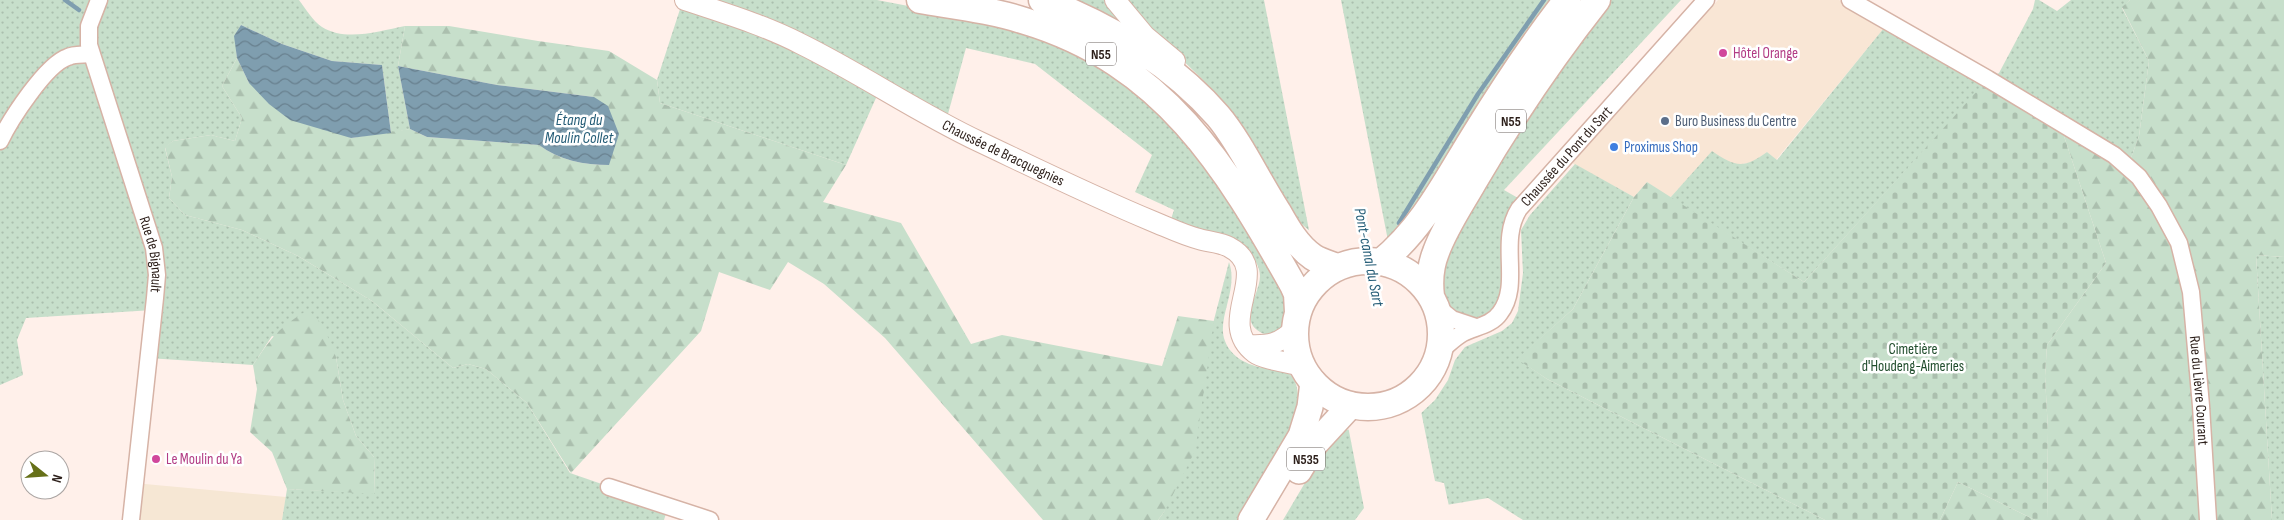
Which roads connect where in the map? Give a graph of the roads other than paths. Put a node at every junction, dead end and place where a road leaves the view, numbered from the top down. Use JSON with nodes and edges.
{"nodes":[{"id":1,"x":99,"y":0,"type":"edge"},
{"id":2,"x":685,"y":0,"type":"edge"},
{"id":3,"x":920,"y":0,"type":"edge"},
{"id":4,"x":1042,"y":0,"type":"edge"},
{"id":5,"x":1115,"y":0,"type":"edge"},
{"id":6,"x":1567,"y":0,"type":"edge"},
{"id":7,"x":1598,"y":0,"type":"edge"},
{"id":8,"x":1706,"y":0,"type":"edge"},
{"id":9,"x":1850,"y":0,"type":"edge"},
{"id":10,"x":91,"y":54,"type":"junction"},
{"id":11,"x":1217,"y":116,"type":"junction"},
{"id":12,"x":0,"y":141,"type":"edge"},
{"id":13,"x":1381,"y":262,"type":"junction"},
{"id":14,"x":1337,"y":267,"type":"junction"},
{"id":15,"x":1434,"y":301,"type":"junction"},
{"id":16,"x":1296,"y":320,"type":"junction"},
{"id":17,"x":1476,"y":327,"type":"junction"},
{"id":18,"x":1248,"y":345,"type":"junction"},
{"id":19,"x":1439,"y":352,"type":"junction"},
{"id":20,"x":1308,"y":374,"type":"junction"},
{"id":21,"x":1351,"y":405,"type":"junction"},
{"id":22,"x":609,"y":486,"type":"dead end"},
{"id":23,"x":131,"y":520,"type":"edge"},
{"id":24,"x":710,"y":520,"type":"edge"},
{"id":25,"x":1251,"y":520,"type":"edge"},
{"id":26,"x":1270,"y":520,"type":"edge"},
{"id":27,"x":2208,"y":520,"type":"edge"}],
"edges":[{"from":1,"to":10,"type":"street","name":"Rue de Bignault"},
{"from":2,"to":18,"type":"street","name":"Chaussée de Bracquegnies"},
{"from":3,"to":16,"type":"highway","number":"N55"},
{"from":4,"to":11,"type":"highway","number":"N55"},
{"from":5,"to":11,"type":"street"},
{"from":6,"to":13,"type":"highway","number":"N55"},
{"from":7,"to":15,"type":"highway","number":"N55"},
{"from":8,"to":17,"type":"street","name":"Chaussée du Pont du Sart"},
{"from":9,"to":27,"type":"street","name":"Rue du Lièvre Courant"},
{"from":10,"to":12,"type":"street"},
{"from":10,"to":23,"type":"street","name":"Rue de Bignault"},
{"from":11,"to":14,"type":"highway","number":"N55"},
{"from":13,"to":14,"type":"highway"},
{"from":13,"to":15,"type":"highway"},
{"from":14,"to":16,"type":"highway"},
{"from":15,"to":17,"type":"street"},
{"from":15,"to":19,"type":"highway"},
{"from":16,"to":18,"type":"street"},
{"from":16,"to":20,"type":"highway"},
{"from":17,"to":19,"type":"street","name":"Chaussée du Pont du Sart"},
{"from":18,"to":20,"type":"street"},
{"from":19,"to":21,"type":"highway"},
{"from":20,"to":21,"type":"highway"},
{"from":20,"to":25,"type":"main road","number":"N535"},
{"from":21,"to":26,"type":"main road","number":"N535"},
{"from":22,"to":24,"type":"street"}]}
